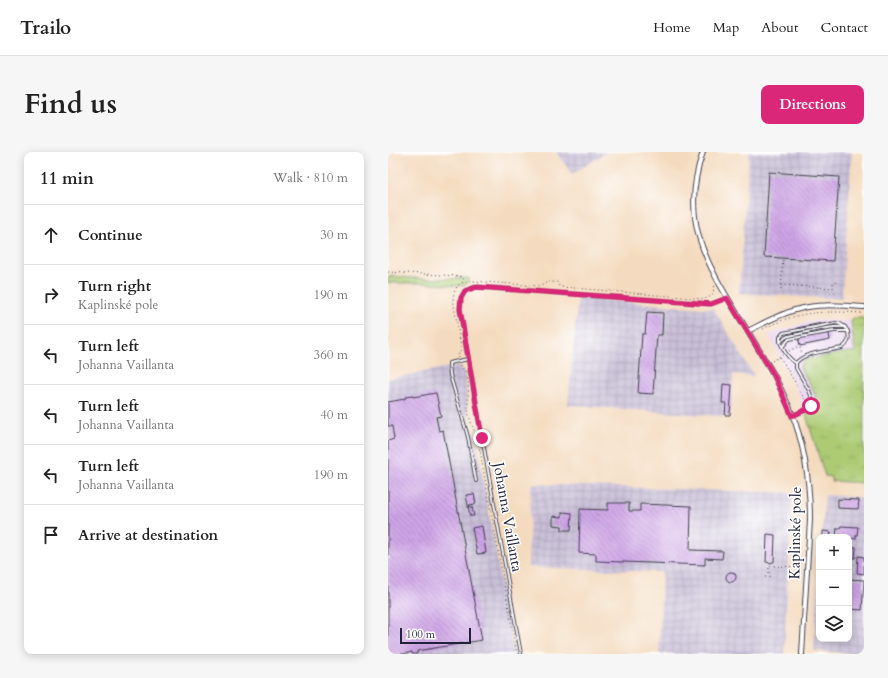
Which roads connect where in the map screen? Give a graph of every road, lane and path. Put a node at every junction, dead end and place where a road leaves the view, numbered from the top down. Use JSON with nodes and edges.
{"nodes":[{"id":1,"x":703,"y":152,"type":"edge"},
{"id":2,"x":783,"y":258,"type":"dead end"},
{"id":3,"x":388,"y":272,"type":"edge"},
{"id":4,"x":466,"y":281,"type":"junction"},
{"id":5,"x":719,"y":283,"type":"junction"},
{"id":6,"x":839,"y":283,"type":"dead end"},
{"id":7,"x":782,"y":285,"type":"junction"},
{"id":8,"x":781,"y":289,"type":"dead end"},
{"id":9,"x":830,"y":293,"type":"dead end"},
{"id":10,"x":836,"y":293,"type":"dead end"},
{"id":11,"x":727,"y":298,"type":"junction"},
{"id":12,"x":864,"y":307,"type":"edge"},
{"id":13,"x":864,"y":313,"type":"edge"},
{"id":14,"x":846,"y":328,"type":"junction"},
{"id":15,"x":763,"y":329,"type":"dead end"},
{"id":16,"x":748,"y":331,"type":"junction"},
{"id":17,"x":848,"y":331,"type":"junction"},
{"id":18,"x":798,"y":338,"type":"junction"},
{"id":19,"x":780,"y":342,"type":"junction"},
{"id":20,"x":782,"y":346,"type":"junction"},
{"id":21,"x":799,"y":346,"type":"junction"},
{"id":22,"x":786,"y":353,"type":"junction"},
{"id":23,"x":780,"y":356,"type":"junction"},
{"id":24,"x":803,"y":357,"type":"junction"},
{"id":25,"x":468,"y":359,"type":"junction"},
{"id":26,"x":459,"y":361,"type":"junction"},
{"id":27,"x":772,"y":361,"type":"dead end"},
{"id":28,"x":796,"y":363,"type":"junction"},
{"id":29,"x":803,"y":406,"type":"dead end"},
{"id":30,"x":792,"y":416,"type":"junction"},
{"id":31,"x":476,"y":481,"type":"dead end"},
{"id":32,"x":807,"y":568,"type":"junction"},
{"id":33,"x":765,"y":576,"type":"dead end"},
{"id":34,"x":517,"y":654,"type":"edge"},
{"id":35,"x":521,"y":654,"type":"edge"},
{"id":36,"x":802,"y":654,"type":"edge"}],
"edges":[{"from":1,"to":5,"type":"street","name":"Kaplinské pole"},
{"from":2,"to":7,"type":"path"},
{"from":3,"to":4,"type":"path"},
{"from":4,"to":5,"type":"path"},
{"from":4,"to":26,"type":"path"},
{"from":5,"to":11,"type":"street","name":"Kaplinské pole"},
{"from":6,"to":7,"type":"path"},
{"from":7,"to":8,"type":"path"},
{"from":9,"to":10,"type":"path"},
{"from":11,"to":16,"type":"street","name":"Kaplinské pole"},
{"from":11,"to":25,"type":"lane","name":"Johanna Vaillanta"},
{"from":12,"to":16,"type":"street"},
{"from":13,"to":15,"type":"path"},
{"from":14,"to":17,"type":"lane"},
{"from":14,"to":19,"type":"lane"},
{"from":14,"to":19,"type":"lane"},
{"from":16,"to":30,"type":"street","name":"Kaplinské pole"},
{"from":17,"to":18,"type":"lane"},
{"from":17,"to":24,"type":"lane"},
{"from":18,"to":20,"type":"lane"},
{"from":18,"to":21,"type":"path"},
{"from":19,"to":20,"type":"lane"},
{"from":20,"to":22,"type":"lane"},
{"from":21,"to":22,"type":"path"},
{"from":21,"to":24,"type":"path"},
{"from":22,"to":23,"type":"path"},
{"from":22,"to":28,"type":"lane"},
{"from":23,"to":27,"type":"path"},
{"from":23,"to":29,"type":"path"},
{"from":24,"to":28,"type":"lane"},
{"from":25,"to":26,"type":"lane"},
{"from":25,"to":35,"type":"lane","name":"Johanna Vaillanta"},
{"from":26,"to":31,"type":"lane"},
{"from":26,"to":34,"type":"path"},
{"from":28,"to":30,"type":"lane"},
{"from":30,"to":32,"type":"street","name":"Kaplinské pole"},
{"from":32,"to":33,"type":"path"},
{"from":32,"to":36,"type":"street","name":"Kaplinské pole"}]}
